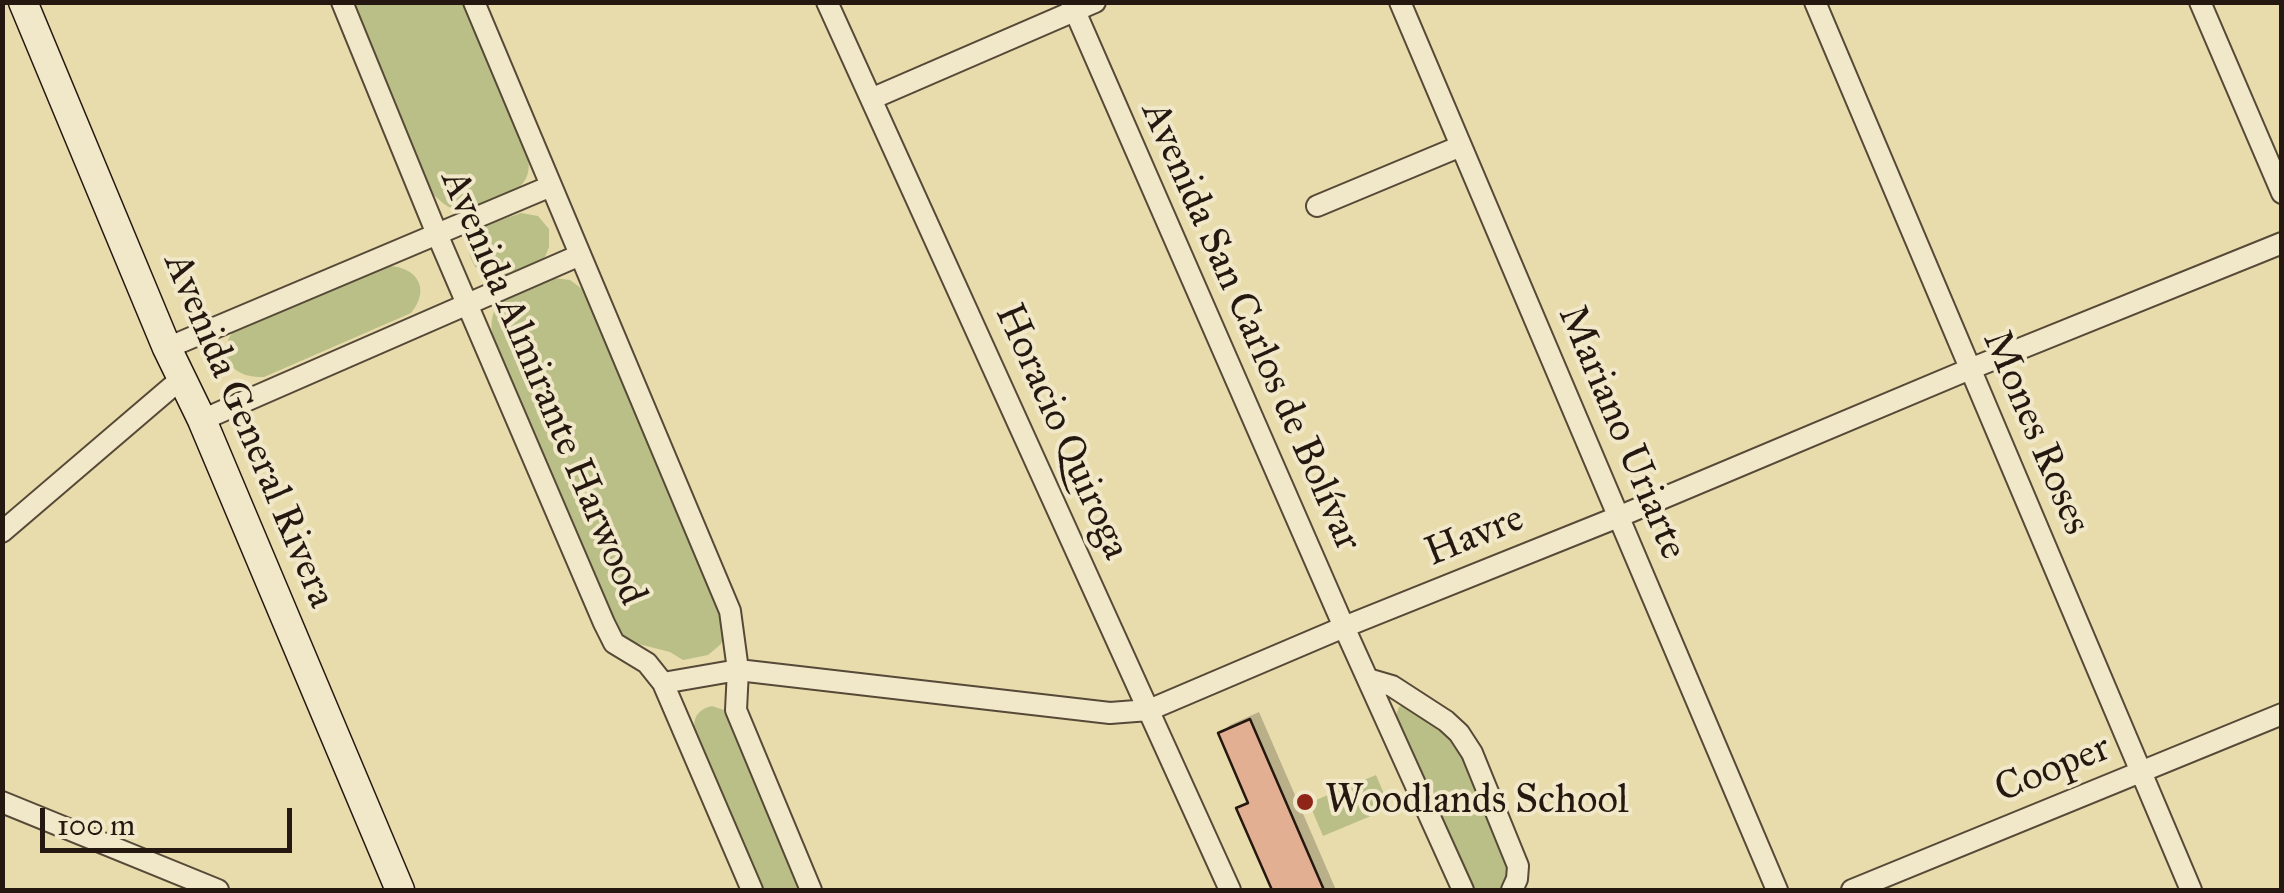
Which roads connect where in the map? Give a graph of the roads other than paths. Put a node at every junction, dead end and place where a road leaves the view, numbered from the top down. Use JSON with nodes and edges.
{"nodes":[{"id":1,"x":23,"y":2,"type":"edge"},
{"id":2,"x":342,"y":2,"type":"edge"},
{"id":3,"x":474,"y":2,"type":"edge"},
{"id":4,"x":827,"y":2,"type":"edge"},
{"id":5,"x":1096,"y":2,"type":"edge"},
{"id":6,"x":1400,"y":2,"type":"edge"},
{"id":7,"x":1816,"y":2,"type":"edge"},
{"id":8,"x":2200,"y":2,"type":"edge"},
{"id":9,"x":1073,"y":7,"type":"edge"},
{"id":10,"x":871,"y":98,"type":"junction"},
{"id":11,"x":1461,"y":146,"type":"junction"},
{"id":12,"x":551,"y":186,"type":"junction"},
{"id":13,"x":2282,"y":192,"type":"edge"},
{"id":14,"x":1317,"y":206,"type":"dead end"},
{"id":15,"x":438,"y":234,"type":"junction"},
{"id":16,"x":2282,"y":243,"type":"edge"},
{"id":17,"x":580,"y":255,"type":"junction"},
{"id":18,"x":468,"y":304,"type":"junction"},
{"id":19,"x":167,"y":348,"type":"junction"},
{"id":20,"x":1970,"y":369,"type":"junction"},
{"id":21,"x":182,"y":378,"type":"junction"},
{"id":22,"x":202,"y":420,"type":"junction"},
{"id":23,"x":1618,"y":517,"type":"junction"},
{"id":24,"x":2,"y":532,"type":"edge"},
{"id":25,"x":1344,"y":627,"type":"junction"},
{"id":26,"x":738,"y":670,"type":"junction"},
{"id":27,"x":1368,"y":679,"type":"junction"},
{"id":28,"x":663,"y":683,"type":"junction"},
{"id":29,"x":1149,"y":710,"type":"junction"},
{"id":30,"x":2282,"y":714,"type":"edge"},
{"id":31,"x":2140,"y":772,"type":"junction"},
{"id":32,"x":2,"y":802,"type":"edge"},
{"id":33,"x":218,"y":890,"type":"edge"},
{"id":34,"x":400,"y":890,"type":"edge"},
{"id":35,"x":752,"y":890,"type":"edge"},
{"id":36,"x":811,"y":890,"type":"edge"},
{"id":37,"x":1230,"y":890,"type":"edge"},
{"id":38,"x":1462,"y":890,"type":"edge"},
{"id":39,"x":1512,"y":890,"type":"edge"},
{"id":40,"x":1777,"y":890,"type":"edge"},
{"id":41,"x":1852,"y":890,"type":"edge"},
{"id":42,"x":2190,"y":890,"type":"edge"}],
"edges":[{"from":1,"to":19,"type":"main road","name":"Avenida General Rivera"},
{"from":2,"to":15,"type":"street","name":"Avenida Almirante Harwood"},
{"from":3,"to":12,"type":"street"},
{"from":4,"to":10,"type":"street","name":"Horacio Quiroga"},
{"from":5,"to":9,"type":"street"},
{"from":6,"to":11,"type":"street","name":"Mariano Uriarte"},
{"from":7,"to":20,"type":"street","name":"Mones Roses"},
{"from":8,"to":13,"type":"street"},
{"from":9,"to":10,"type":"street"},
{"from":9,"to":25,"type":"street","name":"Avenida San Carlos de Bolívar"},
{"from":10,"to":29,"type":"street","name":"Horacio Quiroga"},
{"from":11,"to":14,"type":"street"},
{"from":11,"to":23,"type":"street","name":"Mariano Uriarte"},
{"from":12,"to":15,"type":"street"},
{"from":12,"to":17,"type":"street"},
{"from":15,"to":18,"type":"street","name":"Avenida Almirante Harwood"},
{"from":15,"to":19,"type":"street"},
{"from":16,"to":20,"type":"street","name":"Havre"},
{"from":17,"to":18,"type":"street"},
{"from":17,"to":26,"type":"street"},
{"from":18,"to":22,"type":"street"},
{"from":18,"to":28,"type":"street","name":"Avenida Almirante Harwood"},
{"from":19,"to":21,"type":"main road","name":"Avenida General Rivera"},
{"from":20,"to":23,"type":"street","name":"Havre"},
{"from":20,"to":31,"type":"street","name":"Mones Roses"},
{"from":21,"to":22,"type":"main road","name":"Avenida General Rivera"},
{"from":21,"to":24,"type":"street"},
{"from":22,"to":34,"type":"main road","name":"Avenida General Rivera"},
{"from":23,"to":25,"type":"street","name":"Havre"},
{"from":23,"to":40,"type":"street","name":"Mariano Uriarte"},
{"from":25,"to":27,"type":"street","name":"Avenida San Carlos de Bolívar"},
{"from":25,"to":29,"type":"street","name":"Havre"},
{"from":26,"to":28,"type":"street","name":"Havre"},
{"from":26,"to":29,"type":"street","name":"Havre"},
{"from":26,"to":36,"type":"street"},
{"from":27,"to":38,"type":"street","name":"Avenida San Carlos de Bolívar"},
{"from":27,"to":39,"type":"street"},
{"from":28,"to":35,"type":"street","name":"Avenida Almirante Harwood"},
{"from":29,"to":37,"type":"street","name":"Horacio Quiroga"},
{"from":30,"to":31,"type":"street","name":"Cooper"},
{"from":31,"to":41,"type":"street","name":"Cooper"},
{"from":31,"to":42,"type":"street","name":"Mones Roses"},
{"from":32,"to":33,"type":"street"}]}
